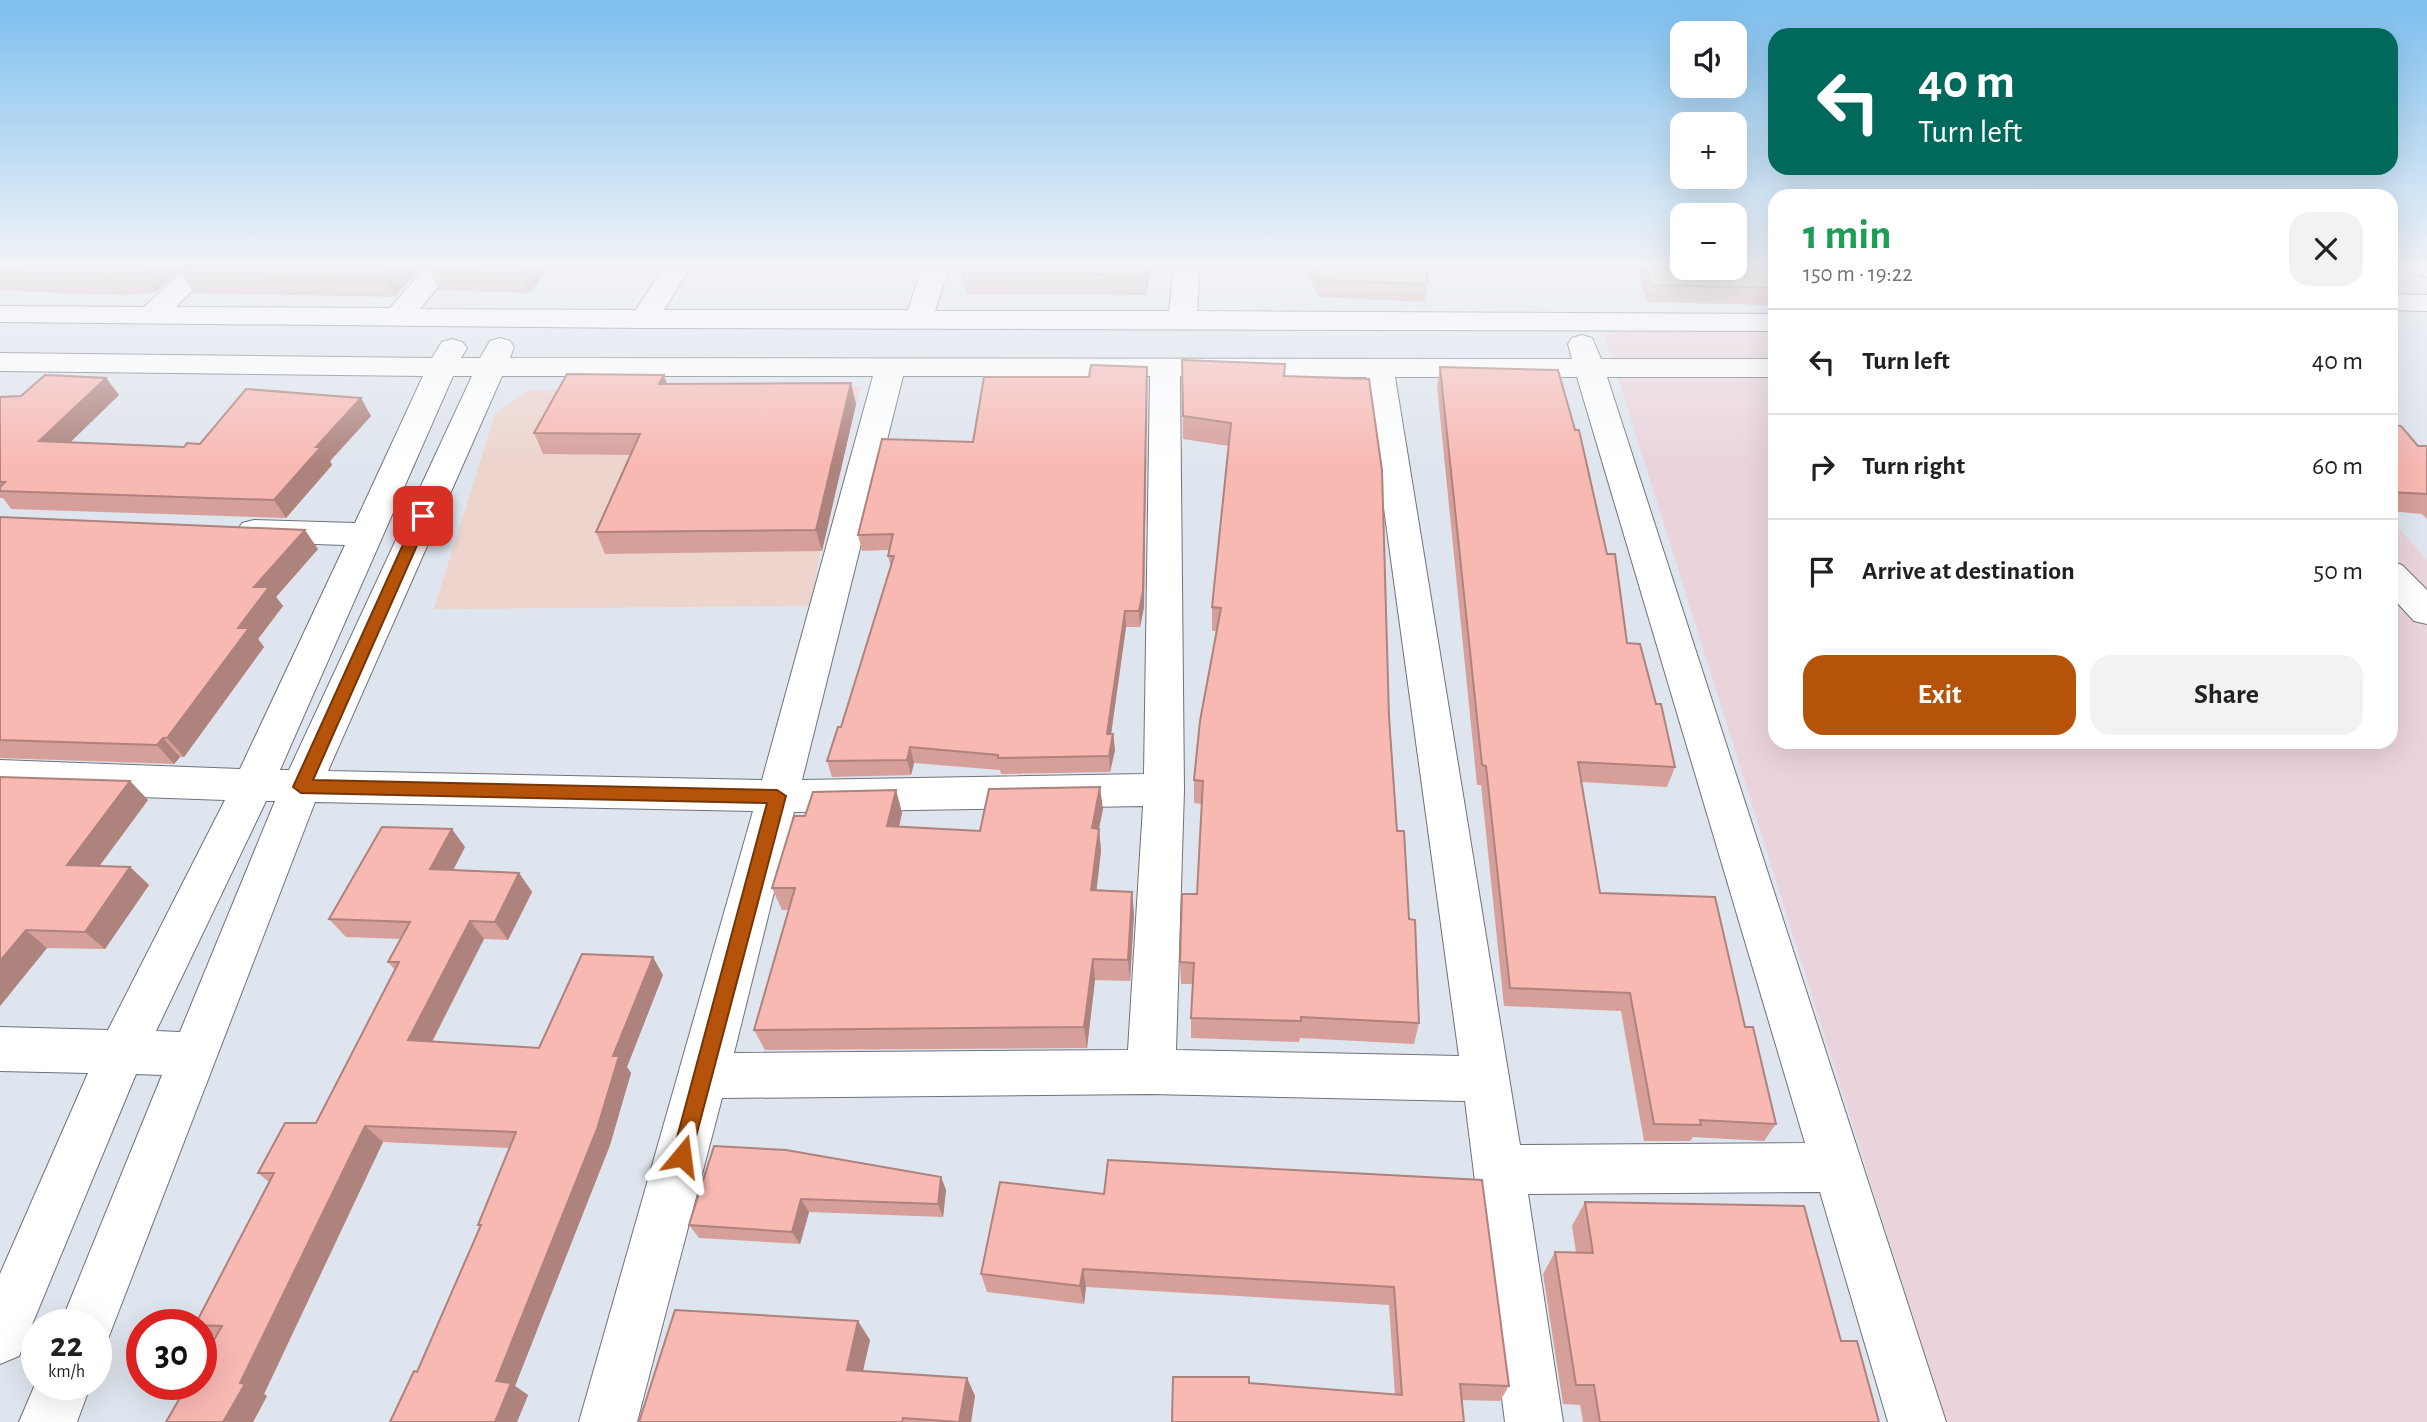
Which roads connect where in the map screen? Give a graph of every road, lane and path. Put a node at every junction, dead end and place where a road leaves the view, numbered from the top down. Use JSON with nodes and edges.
{"nodes":[{"id":1,"x":461,"y":333,"type":"edge"},
{"id":2,"x":507,"y":333,"type":"edge"},
{"id":3,"x":1580,"y":333,"type":"edge"},
{"id":4,"x":0,"y":362,"type":"edge"},
{"id":5,"x":891,"y":365,"type":"junction"},
{"id":6,"x":1165,"y":366,"type":"junction"},
{"id":7,"x":1379,"y":366,"type":"junction"},
{"id":8,"x":1589,"y":366,"type":"junction"},
{"id":9,"x":440,"y":367,"type":"junction"},
{"id":10,"x":490,"y":367,"type":"junction"},
{"id":11,"x":1768,"y":368,"type":"edge"},
{"id":12,"x":218,"y":530,"type":"edge"},
{"id":13,"x":367,"y":535,"type":"junction"},
{"id":14,"x":2398,"y":581,"type":"edge"},
{"id":15,"x":2426,"y":610,"type":"edge"},
{"id":16,"x":0,"y":776,"type":"edge"},
{"id":17,"x":253,"y":786,"type":"junction"},
{"id":18,"x":301,"y":787,"type":"junction"},
{"id":19,"x":1164,"y":790,"type":"junction"},
{"id":20,"x":777,"y":796,"type":"junction"},
{"id":21,"x":0,"y":1049,"type":"edge"},
{"id":22,"x":121,"y":1053,"type":"junction"},
{"id":23,"x":195,"y":1054,"type":"junction"},
{"id":24,"x":1151,"y":1072,"type":"junction"},
{"id":25,"x":704,"y":1076,"type":"junction"},
{"id":26,"x":1486,"y":1079,"type":"junction"},
{"id":27,"x":1838,"y":1167,"type":"junction"},
{"id":28,"x":1499,"y":1170,"type":"junction"},
{"id":29,"x":93,"y":1309,"type":"edge"},
{"id":30,"x":0,"y":1337,"type":"edge"},
{"id":31,"x":57,"y":1400,"type":"edge"},
{"id":32,"x":48,"y":1422,"type":"edge"},
{"id":33,"x":608,"y":1422,"type":"edge"},
{"id":34,"x":1534,"y":1422,"type":"edge"},
{"id":35,"x":1917,"y":1422,"type":"edge"}],
"edges":[{"from":1,"to":9,"type":"street"},
{"from":2,"to":10,"type":"street"},
{"from":3,"to":8,"type":"street"},
{"from":4,"to":9,"type":"street"},
{"from":5,"to":6,"type":"street"},
{"from":5,"to":10,"type":"street"},
{"from":5,"to":20,"type":"street"},
{"from":6,"to":7,"type":"street"},
{"from":6,"to":19,"type":"street"},
{"from":7,"to":8,"type":"street"},
{"from":7,"to":26,"type":"street"},
{"from":8,"to":11,"type":"street"},
{"from":8,"to":27,"type":"street"},
{"from":9,"to":10,"type":"street"},
{"from":9,"to":13,"type":"street"},
{"from":10,"to":18,"type":"street"},
{"from":12,"to":13,"type":"street"},
{"from":13,"to":17,"type":"street"},
{"from":14,"to":15,"type":"street"},
{"from":16,"to":17,"type":"street"},
{"from":17,"to":18,"type":"street"},
{"from":17,"to":22,"type":"street"},
{"from":18,"to":20,"type":"street"},
{"from":18,"to":23,"type":"street"},
{"from":19,"to":20,"type":"street"},
{"from":19,"to":24,"type":"street"},
{"from":20,"to":25,"type":"street"},
{"from":21,"to":22,"type":"street"},
{"from":22,"to":23,"type":"street"},
{"from":22,"to":30,"type":"street"},
{"from":23,"to":29,"type":"street"},
{"from":24,"to":25,"type":"street"},
{"from":24,"to":26,"type":"street"},
{"from":25,"to":33,"type":"street"},
{"from":26,"to":28,"type":"street"},
{"from":27,"to":28,"type":"street"},
{"from":27,"to":35,"type":"street"},
{"from":28,"to":34,"type":"street"},
{"from":31,"to":32,"type":"street"}]}
